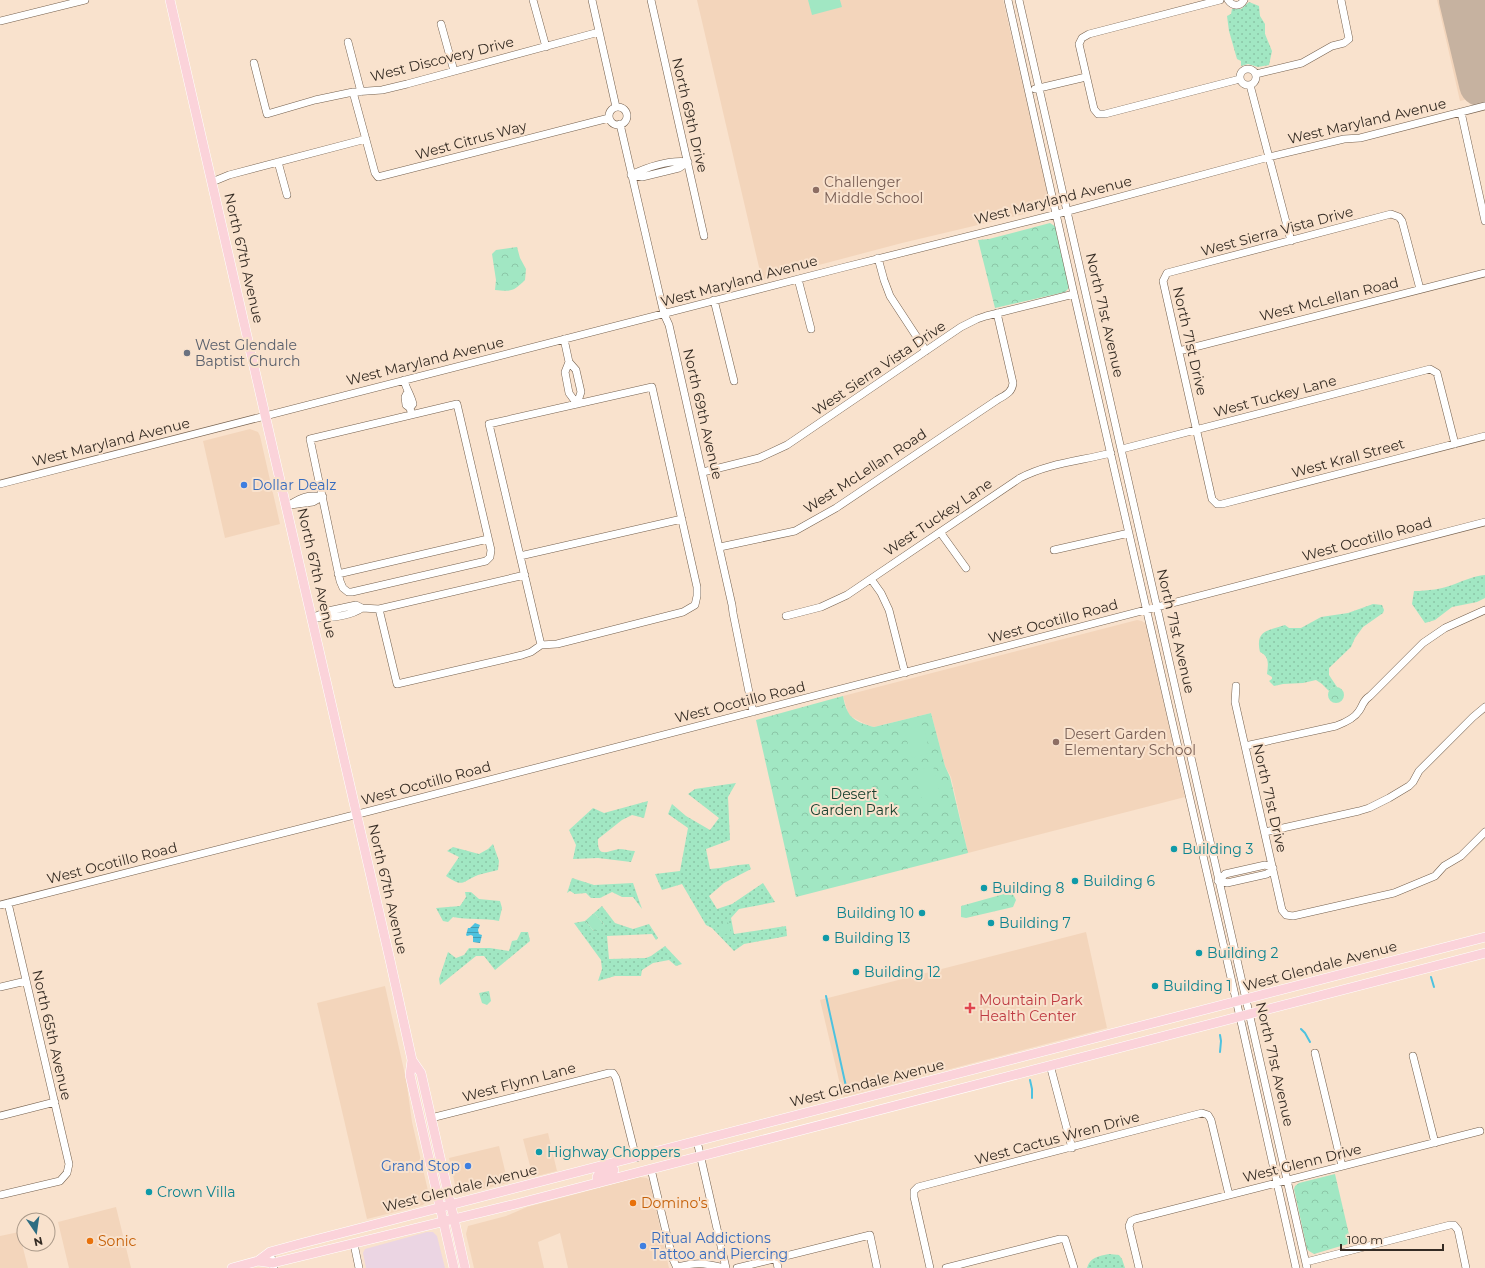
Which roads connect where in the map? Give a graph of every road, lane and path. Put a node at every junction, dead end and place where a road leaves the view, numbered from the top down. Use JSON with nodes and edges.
{"nodes":[{"id":1,"x":85,"y":0,"type":"edge"},
{"id":2,"x":170,"y":0,"type":"edge"},
{"id":3,"x":533,"y":0,"type":"edge"},
{"id":4,"x":592,"y":0,"type":"edge"},
{"id":5,"x":651,"y":0,"type":"edge"},
{"id":6,"x":1008,"y":0,"type":"edge"},
{"id":7,"x":1019,"y":0,"type":"edge"},
{"id":8,"x":1220,"y":0,"type":"edge"},
{"id":9,"x":1228,"y":0,"type":"edge"},
{"id":10,"x":1244,"y":0,"type":"edge"},
{"id":11,"x":1341,"y":0,"type":"edge"},
{"id":12,"x":0,"y":21,"type":"edge"},
{"id":13,"x":441,"y":24,"type":"dead end"},
{"id":14,"x":600,"y":32,"type":"junction"},
{"id":15,"x":348,"y":42,"type":"dead end"},
{"id":16,"x":546,"y":47,"type":"junction"},
{"id":17,"x":254,"y":63,"type":"dead end"},
{"id":18,"x":454,"y":71,"type":"junction"},
{"id":19,"x":1256,"y":74,"type":"junction"},
{"id":20,"x":1086,"y":77,"type":"junction"},
{"id":21,"x":1240,"y":79,"type":"junction"},
{"id":22,"x":1250,"y":85,"type":"junction"},
{"id":23,"x":1039,"y":88,"type":"junction"},
{"id":24,"x":1029,"y":91,"type":"junction"},
{"id":25,"x":357,"y":92,"type":"junction"},
{"id":26,"x":1485,"y":106,"type":"edge"},
{"id":27,"x":616,"y":107,"type":"junction"},
{"id":28,"x":1461,"y":112,"type":"junction"},
{"id":29,"x":609,"y":118,"type":"junction"},
{"id":30,"x":620,"y":124,"type":"junction"},
{"id":31,"x":366,"y":139,"type":"junction"},
{"id":32,"x":1269,"y":157,"type":"junction"},
{"id":33,"x":278,"y":162,"type":"junction"},
{"id":34,"x":688,"y":162,"type":"junction"},
{"id":35,"x":631,"y":175,"type":"junction"},
{"id":36,"x":212,"y":182,"type":"junction"},
{"id":37,"x":1482,"y":189,"type":"edge"},
{"id":38,"x":287,"y":195,"type":"dead end"},
{"id":39,"x":1067,"y":211,"type":"junction"},
{"id":40,"x":1057,"y":214,"type":"junction"},
{"id":41,"x":1485,"y":221,"type":"edge"},
{"id":42,"x":704,"y":236,"type":"dead end"},
{"id":43,"x":1291,"y":241,"type":"junction"},
{"id":44,"x":878,"y":258,"type":"junction"},
{"id":45,"x":1485,"y":273,"type":"edge"},
{"id":46,"x":1164,"y":277,"type":"joint"},
{"id":47,"x":798,"y":279,"type":"junction"},
{"id":48,"x":1420,"y":289,"type":"junction"},
{"id":49,"x":1074,"y":294,"type":"junction"},
{"id":50,"x":714,"y":300,"type":"junction"},
{"id":51,"x":997,"y":313,"type":"junction"},
{"id":52,"x":664,"y":314,"type":"junction"},
{"id":53,"x":811,"y":329,"type":"dead end"},
{"id":54,"x":564,"y":339,"type":"junction"},
{"id":55,"x":1179,"y":351,"type":"junction"},
{"id":56,"x":926,"y":352,"type":"junction"},
{"id":57,"x":569,"y":362,"type":"junction"},
{"id":58,"x":404,"y":380,"type":"junction"},
{"id":59,"x":734,"y":381,"type":"dead end"},
{"id":60,"x":577,"y":404,"type":"junction"},
{"id":61,"x":411,"y":412,"type":"junction"},
{"id":62,"x":266,"y":416,"type":"junction"},
{"id":63,"x":1198,"y":430,"type":"junction"},
{"id":64,"x":1485,"y":436,"type":"edge"},
{"id":65,"x":1455,"y":444,"type":"junction"},
{"id":66,"x":1122,"y":449,"type":"junction"},
{"id":67,"x":1111,"y":453,"type":"junction"},
{"id":68,"x":703,"y":472,"type":"junction"},
{"id":69,"x":0,"y":476,"type":"edge"},
{"id":70,"x":1,"y":484,"type":"edge"},
{"id":71,"x":323,"y":497,"type":"junction"},
{"id":72,"x":1217,"y":504,"type":"joint"},
{"id":73,"x":287,"y":506,"type":"junction"},
{"id":74,"x":682,"y":519,"type":"junction"},
{"id":75,"x":1485,"y":522,"type":"edge"},
{"id":76,"x":940,"y":532,"type":"junction"},
{"id":77,"x":1129,"y":533,"type":"junction"},
{"id":78,"x":488,"y":539,"type":"junction"},
{"id":79,"x":720,"y":547,"type":"junction"},
{"id":80,"x":1054,"y":550,"type":"dead end"},
{"id":81,"x":520,"y":556,"type":"junction"},
{"id":82,"x":966,"y":568,"type":"dead end"},
{"id":83,"x":338,"y":574,"type":"junction"},
{"id":84,"x":525,"y":575,"type":"junction"},
{"id":85,"x":871,"y":579,"type":"junction"},
{"id":86,"x":1157,"y":607,"type":"junction"},
{"id":87,"x":379,"y":609,"type":"junction"},
{"id":88,"x":1146,"y":610,"type":"junction"},
{"id":89,"x":1485,"y":610,"type":"edge"},
{"id":90,"x":786,"y":616,"type":"dead end"},
{"id":91,"x":312,"y":618,"type":"junction"},
{"id":92,"x":542,"y":645,"type":"junction"},
{"id":93,"x":904,"y":673,"type":"junction"},
{"id":94,"x":1236,"y":686,"type":"dead end"},
{"id":95,"x":1485,"y":707,"type":"edge"},
{"id":96,"x":753,"y":712,"type":"junction"},
{"id":97,"x":1245,"y":746,"type":"junction"},
{"id":98,"x":357,"y":814,"type":"junction"},
{"id":99,"x":1265,"y":832,"type":"junction"},
{"id":100,"x":1485,"y":832,"type":"edge"},
{"id":101,"x":1273,"y":868,"type":"junction"},
{"id":102,"x":1220,"y":880,"type":"junction"},
{"id":103,"x":1209,"y":882,"type":"junction"},
{"id":104,"x":4,"y":904,"type":"edge"},
{"id":105,"x":1485,"y":937,"type":"edge"},
{"id":106,"x":1485,"y":953,"type":"edge"},
{"id":107,"x":26,"y":981,"type":"junction"},
{"id":108,"x":0,"y":987,"type":"edge"},
{"id":109,"x":1247,"y":999,"type":"junction"},
{"id":110,"x":1237,"y":1002,"type":"junction"},
{"id":111,"x":1250,"y":1014,"type":"junction"},
{"id":112,"x":1240,"y":1017,"type":"junction"},
{"id":113,"x":1315,"y":1053,"type":"dead end"},
{"id":114,"x":1413,"y":1056,"type":"dead end"},
{"id":115,"x":412,"y":1060,"type":"junction"},
{"id":116,"x":1050,"y":1065,"type":"junction"},
{"id":117,"x":933,"y":1080,"type":"junction"},
{"id":118,"x":937,"y":1095,"type":"junction"},
{"id":119,"x":55,"y":1102,"type":"junction"},
{"id":120,"x":0,"y":1116,"type":"edge"},
{"id":121,"x":431,"y":1118,"type":"junction"},
{"id":122,"x":1480,"y":1131,"type":"dead end"},
{"id":123,"x":697,"y":1141,"type":"junction"},
{"id":124,"x":1435,"y":1143,"type":"junction"},
{"id":125,"x":1072,"y":1148,"type":"junction"},
{"id":126,"x":701,"y":1156,"type":"junction"},
{"id":127,"x":636,"y":1158,"type":"junction"},
{"id":128,"x":1342,"y":1166,"type":"junction"},
{"id":129,"x":651,"y":1169,"type":"junction"},
{"id":130,"x":1287,"y":1180,"type":"junction"},
{"id":131,"x":598,"y":1182,"type":"junction"},
{"id":132,"x":1277,"y":1183,"type":"junction"},
{"id":133,"x":0,"y":1195,"type":"edge"},
{"id":134,"x":1228,"y":1196,"type":"junction"},
{"id":135,"x":451,"y":1205,"type":"junction"},
{"id":136,"x":440,"y":1208,"type":"junction"},
{"id":137,"x":454,"y":1219,"type":"junction"},
{"id":138,"x":443,"y":1222,"type":"junction"},
{"id":139,"x":354,"y":1244,"type":"junction"},
{"id":140,"x":270,"y":1252,"type":"junction"},
{"id":141,"x":776,"y":1258,"type":"junction"},
{"id":142,"x":258,"y":1262,"type":"junction"},
{"id":143,"x":1307,"y":1265,"type":"edge"},
{"id":144,"x":274,"y":1266,"type":"edge"},
{"id":145,"x":677,"y":1267,"type":"edge"},
{"id":146,"x":232,"y":1268,"type":"edge"},
{"id":147,"x":359,"y":1268,"type":"edge"},
{"id":148,"x":454,"y":1268,"type":"edge"},
{"id":149,"x":465,"y":1268,"type":"edge"},
{"id":150,"x":725,"y":1268,"type":"edge"},
{"id":151,"x":737,"y":1268,"type":"edge"},
{"id":152,"x":778,"y":1268,"type":"edge"},
{"id":153,"x":877,"y":1268,"type":"edge"},
{"id":154,"x":930,"y":1268,"type":"edge"},
{"id":155,"x":946,"y":1268,"type":"edge"},
{"id":156,"x":1074,"y":1268,"type":"edge"},
{"id":157,"x":1139,"y":1268,"type":"edge"},
{"id":158,"x":1296,"y":1268,"type":"edge"},
{"id":159,"x":1466,"y":1268,"type":"edge"}],
"edges":[{"from":1,"to":12,"type":"street"},
{"from":2,"to":36,"type":"main road","name":"North 67th Avenue"},
{"from":3,"to":16,"type":"street"},
{"from":4,"to":14,"type":"street","name":"North 69th Avenue"},
{"from":5,"to":34,"type":"street","name":"North 69th Drive"},
{"from":6,"to":24,"type":"street","name":"North 71st Avenue"},
{"from":7,"to":23,"type":"street","name":"North 71st Avenue"},
{"from":8,"to":20,"type":"street"},
{"from":9,"to":10,"type":"street"},
{"from":11,"to":19,"type":"street"},
{"from":13,"to":18,"type":"street"},
{"from":14,"to":16,"type":"street","name":"West Discovery Drive"},
{"from":14,"to":27,"type":"street","name":"North 69th Avenue"},
{"from":15,"to":25,"type":"street","name":"West Citrus Way"},
{"from":16,"to":18,"type":"street","name":"West Discovery Drive"},
{"from":17,"to":25,"type":"street","name":"West Discovery Drive"},
{"from":18,"to":25,"type":"street","name":"West Discovery Drive"},
{"from":19,"to":21,"type":"street"},
{"from":19,"to":22,"type":"street"},
{"from":20,"to":21,"type":"street"},
{"from":20,"to":23,"type":"street"},
{"from":21,"to":22,"type":"street"},
{"from":22,"to":32,"type":"street"},
{"from":23,"to":24,"type":"street"},
{"from":23,"to":39,"type":"street","name":"North 71st Avenue"},
{"from":24,"to":40,"type":"street","name":"North 71st Avenue"},
{"from":25,"to":31,"type":"street","name":"West Citrus Way"},
{"from":26,"to":28,"type":"street","name":"West Maryland Avenue"},
{"from":27,"to":29,"type":"street"},
{"from":27,"to":30,"type":"street","name":"North 69th Avenue"},
{"from":28,"to":32,"type":"street","name":"West Maryland Avenue"},
{"from":28,"to":37,"type":"street"},
{"from":29,"to":30,"type":"street"},
{"from":29,"to":31,"type":"street","name":"West Citrus Way"},
{"from":30,"to":35,"type":"street","name":"North 69th Avenue"},
{"from":31,"to":33,"type":"street"},
{"from":32,"to":39,"type":"street","name":"West Maryland Avenue"},
{"from":32,"to":43,"type":"street"},
{"from":33,"to":36,"type":"street"},
{"from":33,"to":38,"type":"street"},
{"from":34,"to":35,"type":"street"},
{"from":34,"to":42,"type":"street","name":"North 69th Drive"},
{"from":35,"to":52,"type":"street","name":"North 69th Avenue"},
{"from":36,"to":62,"type":"main road","name":"North 67th Avenue"},
{"from":37,"to":41,"type":"street"},
{"from":39,"to":40,"type":"street","name":"West Maryland Avenue"},
{"from":39,"to":66,"type":"street","name":"North 71st Avenue"},
{"from":40,"to":44,"type":"street","name":"West Maryland Avenue"},
{"from":40,"to":49,"type":"street","name":"North 71st Avenue"},
{"from":43,"to":46,"type":"street","name":"West Sierra Vista Drive"},
{"from":43,"to":48,"type":"street","name":"West Sierra Vista Drive"},
{"from":44,"to":47,"type":"street","name":"West Maryland Avenue"},
{"from":44,"to":56,"type":"street"},
{"from":45,"to":48,"type":"street","name":"West McLellan Road"},
{"from":46,"to":55,"type":"street","name":"North 71st Drive"},
{"from":47,"to":50,"type":"street","name":"West Maryland Avenue"},
{"from":47,"to":53,"type":"street"},
{"from":48,"to":55,"type":"street","name":"West McLellan Road"},
{"from":49,"to":51,"type":"street","name":"West Sierra Vista Drive"},
{"from":49,"to":67,"type":"street","name":"North 71st Avenue"},
{"from":50,"to":52,"type":"street","name":"West Maryland Avenue"},
{"from":50,"to":59,"type":"street"},
{"from":51,"to":56,"type":"street","name":"West Sierra Vista Drive"},
{"from":51,"to":79,"type":"street","name":"West McLellan Road"},
{"from":52,"to":54,"type":"street","name":"West Maryland Avenue"},
{"from":52,"to":68,"type":"street","name":"North 69th Avenue"},
{"from":54,"to":57,"type":"street"},
{"from":54,"to":58,"type":"street","name":"West Maryland Avenue"},
{"from":55,"to":63,"type":"street","name":"North 71st Drive"},
{"from":56,"to":68,"type":"street","name":"West Sierra Vista Drive"},
{"from":57,"to":60,"type":"street"},
{"from":57,"to":60,"type":"street"},
{"from":58,"to":61,"type":"street"},
{"from":58,"to":62,"type":"street","name":"West Maryland Avenue"},
{"from":60,"to":74,"type":"street"},
{"from":60,"to":81,"type":"street"},
{"from":61,"to":71,"type":"street"},
{"from":61,"to":78,"type":"street"},
{"from":62,"to":70,"type":"street","name":"West Maryland Avenue"},
{"from":62,"to":73,"type":"main road","name":"North 67th Avenue"},
{"from":63,"to":65,"type":"street","name":"West Tuckey Lane"},
{"from":63,"to":66,"type":"street","name":"West Tuckey Lane"},
{"from":63,"to":72,"type":"street","name":"North 71st Drive"},
{"from":64,"to":65,"type":"street","name":"West Krall Street"},
{"from":65,"to":72,"type":"street","name":"West Krall Street"},
{"from":66,"to":86,"type":"street","name":"North 71st Avenue"},
{"from":67,"to":76,"type":"street","name":"West Tuckey Lane"},
{"from":67,"to":77,"type":"street","name":"North 71st Avenue"},
{"from":68,"to":79,"type":"street","name":"North 69th Avenue"},
{"from":69,"to":70,"type":"street"},
{"from":71,"to":73,"type":"street"},
{"from":71,"to":83,"type":"street"},
{"from":73,"to":91,"type":"main road","name":"North 67th Avenue"},
{"from":74,"to":81,"type":"street"},
{"from":74,"to":92,"type":"street"},
{"from":75,"to":86,"type":"street","name":"West Ocotillo Road"},
{"from":76,"to":82,"type":"street"},
{"from":76,"to":85,"type":"street","name":"West Tuckey Lane"},
{"from":77,"to":80,"type":"street"},
{"from":77,"to":88,"type":"street","name":"North 71st Avenue"},
{"from":78,"to":83,"type":"street"},
{"from":78,"to":83,"type":"street"},
{"from":79,"to":96,"type":"street","name":"North 69th Avenue"},
{"from":81,"to":84,"type":"street"},
{"from":84,"to":87,"type":"street"},
{"from":84,"to":92,"type":"street"},
{"from":85,"to":90,"type":"street","name":"West Tuckey Lane"},
{"from":85,"to":93,"type":"street"},
{"from":86,"to":88,"type":"street","name":"West Ocotillo Road"},
{"from":86,"to":102,"type":"street","name":"North 71st Avenue"},
{"from":87,"to":91,"type":"street"},
{"from":87,"to":92,"type":"street"},
{"from":88,"to":93,"type":"street","name":"West Ocotillo Road"},
{"from":88,"to":103,"type":"street","name":"North 71st Avenue"},
{"from":89,"to":97,"type":"street"},
{"from":91,"to":98,"type":"main road","name":"North 67th Avenue"},
{"from":93,"to":96,"type":"street","name":"West Ocotillo Road"},
{"from":94,"to":97,"type":"street","name":"North 71st Drive"},
{"from":95,"to":99,"type":"street"},
{"from":96,"to":98,"type":"street","name":"West Ocotillo Road"},
{"from":97,"to":99,"type":"street","name":"North 71st Drive"},
{"from":98,"to":104,"type":"street","name":"West Ocotillo Road"},
{"from":98,"to":115,"type":"main road","name":"North 67th Avenue"},
{"from":99,"to":101,"type":"street","name":"North 71st Drive"},
{"from":100,"to":101,"type":"street","name":"North 71st Drive"},
{"from":101,"to":102,"type":"street"},
{"from":102,"to":103,"type":"street"},
{"from":102,"to":109,"type":"street","name":"North 71st Avenue"},
{"from":103,"to":110,"type":"street","name":"North 71st Avenue"},
{"from":104,"to":107,"type":"street","name":"North 65th Avenue"},
{"from":105,"to":109,"type":"main road","name":"West Glendale Avenue"},
{"from":106,"to":111,"type":"main road","name":"West Glendale Avenue"},
{"from":107,"to":108,"type":"street"},
{"from":107,"to":119,"type":"street","name":"North 65th Avenue"},
{"from":109,"to":110,"type":"main road","name":"West Glendale Avenue"},
{"from":109,"to":111,"type":"street","name":"North 71st Avenue"},
{"from":110,"to":112,"type":"street","name":"North 71st Avenue"},
{"from":110,"to":117,"type":"main road","name":"West Glendale Avenue"},
{"from":111,"to":112,"type":"main road","name":"West Glendale Avenue"},
{"from":111,"to":130,"type":"street","name":"North 71st Avenue"},
{"from":112,"to":116,"type":"main road","name":"West Glendale Avenue"},
{"from":112,"to":132,"type":"street","name":"North 71st Avenue"},
{"from":113,"to":128,"type":"street"},
{"from":114,"to":124,"type":"street"},
{"from":115,"to":121,"type":"main road","name":"North 67th Avenue"},
{"from":115,"to":136,"type":"main road","name":"North 67th Avenue"},
{"from":116,"to":118,"type":"main road","name":"West Glendale Avenue"},
{"from":116,"to":125,"type":"street"},
{"from":117,"to":118,"type":"main road"},
{"from":117,"to":123,"type":"main road","name":"West Glendale Avenue"},
{"from":118,"to":126,"type":"main road","name":"West Glendale Avenue"},
{"from":119,"to":120,"type":"street"},
{"from":119,"to":133,"type":"street","name":"North 65th Avenue"},
{"from":121,"to":127,"type":"street","name":"West Flynn Lane"},
{"from":121,"to":135,"type":"main road","name":"North 67th Avenue"},
{"from":122,"to":124,"type":"street","name":"West Glenn Drive"},
{"from":123,"to":126,"type":"street"},
{"from":123,"to":127,"type":"main road","name":"West Glendale Avenue"},
{"from":124,"to":128,"type":"street","name":"West Glenn Drive"},
{"from":125,"to":134,"type":"street","name":"West Cactus Wren Drive"},
{"from":125,"to":154,"type":"street","name":"West Cactus Wren Drive"},
{"from":126,"to":129,"type":"main road","name":"West Glendale Avenue"},
{"from":126,"to":150,"type":"street"},
{"from":127,"to":131,"type":"main road"},
{"from":127,"to":135,"type":"main road","name":"West Glendale Avenue"},
{"from":128,"to":130,"type":"street","name":"West Glenn Drive"},
{"from":129,"to":131,"type":"main road","name":"West Glendale Avenue"},
{"from":129,"to":145,"type":"street"},
{"from":130,"to":132,"type":"street","name":"West Glenn Drive"},
{"from":130,"to":143,"type":"street","name":"North 71st Avenue"},
{"from":131,"to":137,"type":"main road","name":"West Glendale Avenue"},
{"from":132,"to":134,"type":"street","name":"West Glenn Drive"},
{"from":132,"to":158,"type":"street","name":"North 71st Avenue"},
{"from":134,"to":157,"type":"street","name":"West Glenn Drive"},
{"from":135,"to":136,"type":"main road","name":"West Glendale Avenue"},
{"from":135,"to":137,"type":"main road","name":"North 67th Avenue"},
{"from":136,"to":138,"type":"main road","name":"North 67th Avenue"},
{"from":136,"to":140,"type":"main road","name":"West Glendale Avenue"},
{"from":137,"to":138,"type":"main road","name":"West Glendale Avenue"},
{"from":137,"to":149,"type":"main road","name":"North 67th Avenue"},
{"from":138,"to":139,"type":"main road","name":"West Glendale Avenue"},
{"from":138,"to":148,"type":"main road","name":"North 67th Avenue"},
{"from":139,"to":144,"type":"main road","name":"West Glendale Avenue"},
{"from":139,"to":147,"type":"street"},
{"from":140,"to":142,"type":"main road","name":"West Glendale Avenue"},
{"from":140,"to":144,"type":"street"},
{"from":141,"to":151,"type":"street"},
{"from":141,"to":152,"type":"street"},
{"from":141,"to":153,"type":"street"},
{"from":142,"to":144,"type":"main road","name":"West Glendale Avenue"},
{"from":142,"to":146,"type":"main road","name":"West Glendale Avenue"},
{"from":143,"to":159,"type":"street"},
{"from":145,"to":150,"type":"street"},
{"from":155,"to":156,"type":"street"}]}
